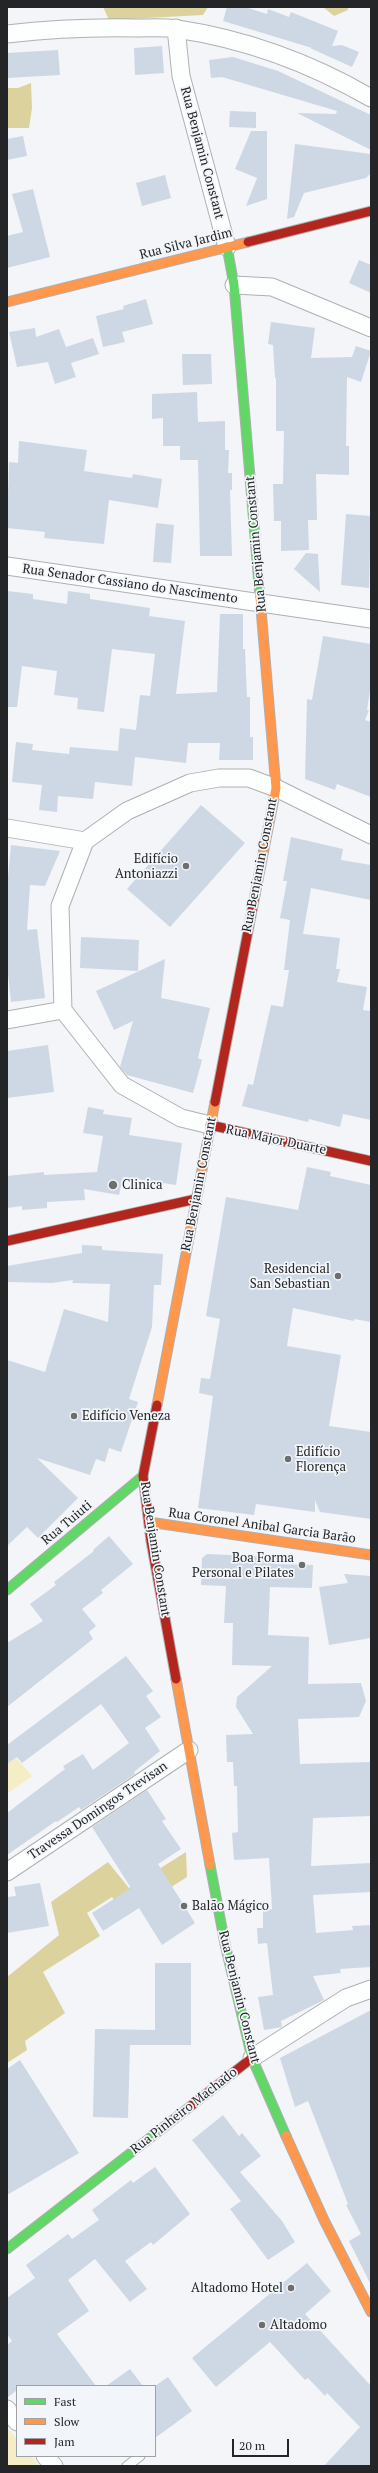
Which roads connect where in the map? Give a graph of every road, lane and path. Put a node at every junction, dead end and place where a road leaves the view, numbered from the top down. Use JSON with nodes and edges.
{"nodes":[{"id":1,"x":176,"y":28,"type":"junction"},
{"id":2,"x":7,"y":34,"type":"edge"},
{"id":3,"x":371,"y":98,"type":"edge"},
{"id":4,"x":371,"y":211,"type":"edge"},
{"id":5,"x":227,"y":247,"type":"junction"},
{"id":6,"x":234,"y":285,"type":"junction"},
{"id":7,"x":7,"y":302,"type":"edge"},
{"id":8,"x":371,"y":328,"type":"edge"},
{"id":9,"x":7,"y":566,"type":"edge"},
{"id":10,"x":261,"y":603,"type":"junction"},
{"id":11,"x":371,"y":619,"type":"edge"},
{"id":12,"x":276,"y":788,"type":"junction"},
{"id":13,"x":7,"y":828,"type":"edge"},
{"id":14,"x":371,"y":835,"type":"edge"},
{"id":15,"x":85,"y":841,"type":"junction"},
{"id":16,"x":63,"y":1010,"type":"junction"},
{"id":17,"x":7,"y":1020,"type":"edge"},
{"id":18,"x":210,"y":1125,"type":"junction"},
{"id":19,"x":371,"y":1161,"type":"edge"},
{"id":20,"x":196,"y":1199,"type":"junction"},
{"id":21,"x":7,"y":1241,"type":"edge"},
{"id":22,"x":143,"y":1476,"type":"junction"},
{"id":23,"x":149,"y":1522,"type":"junction"},
{"id":24,"x":371,"y":1555,"type":"edge"},
{"id":25,"x":7,"y":1590,"type":"edge"},
{"id":26,"x":189,"y":1750,"type":"junction"},
{"id":27,"x":7,"y":1872,"type":"edge"},
{"id":28,"x":371,"y":1989,"type":"edge"},
{"id":29,"x":252,"y":2058,"type":"junction"},
{"id":30,"x":7,"y":2249,"type":"edge"},
{"id":31,"x":371,"y":2312,"type":"edge"},
{"id":32,"x":7,"y":2409,"type":"edge"},
{"id":33,"x":16,"y":2421,"type":"edge"},
{"id":34,"x":46,"y":2457,"type":"edge"},
{"id":35,"x":139,"y":2457,"type":"edge"},
{"id":36,"x":54,"y":2466,"type":"edge"},
{"id":37,"x":127,"y":2466,"type":"edge"}],
"edges":[{"from":1,"to":2,"type":"street"},
{"from":1,"to":3,"type":"street"},
{"from":1,"to":5,"type":"street","name":"Rua Benjamin Constant"},
{"from":4,"to":5,"type":"street","name":"Rua Silva Jardim"},
{"from":5,"to":6,"type":"street","name":"Rua Benjamin Constant"},
{"from":5,"to":7,"type":"street","name":"Rua Silva Jardim"},
{"from":6,"to":8,"type":"street"},
{"from":6,"to":10,"type":"street","name":"Rua Benjamin Constant"},
{"from":9,"to":10,"type":"street","name":"Rua Senador Cassiano do Nascimento"},
{"from":10,"to":11,"type":"street","name":"Rua Senador Cassiano do Nascimento"},
{"from":10,"to":12,"type":"street","name":"Rua Benjamin Constant"},
{"from":12,"to":14,"type":"street"},
{"from":12,"to":15,"type":"street"},
{"from":12,"to":18,"type":"street","name":"Rua Benjamin Constant"},
{"from":13,"to":15,"type":"street"},
{"from":15,"to":16,"type":"street"},
{"from":16,"to":17,"type":"street"},
{"from":16,"to":18,"type":"street","name":"Rua Major Duarte"},
{"from":18,"to":19,"type":"street","name":"Rua Major Duarte"},
{"from":18,"to":20,"type":"street","name":"Rua Benjamin Constant"},
{"from":20,"to":21,"type":"street"},
{"from":20,"to":22,"type":"street","name":"Rua Benjamin Constant"},
{"from":22,"to":23,"type":"street","name":"Rua Benjamin Constant"},
{"from":22,"to":25,"type":"street","name":"Rua Tuiuti"},
{"from":23,"to":24,"type":"street","name":"Rua Coronel Anibal Garcia Barão"},
{"from":23,"to":26,"type":"street","name":"Rua Benjamin Constant"},
{"from":26,"to":27,"type":"street","name":"Travessa Domingos Trevisan"},
{"from":26,"to":29,"type":"street","name":"Rua Benjamin Constant"},
{"from":28,"to":29,"type":"street","name":"Rua Pinheiro Machado"},
{"from":29,"to":30,"type":"street","name":"Rua Pinheiro Machado"},
{"from":29,"to":31,"type":"street","name":"Rua Benjamin Constant"},
{"from":32,"to":33,"type":"street"},
{"from":34,"to":36,"type":"street"},
{"from":35,"to":37,"type":"lane"}]}
